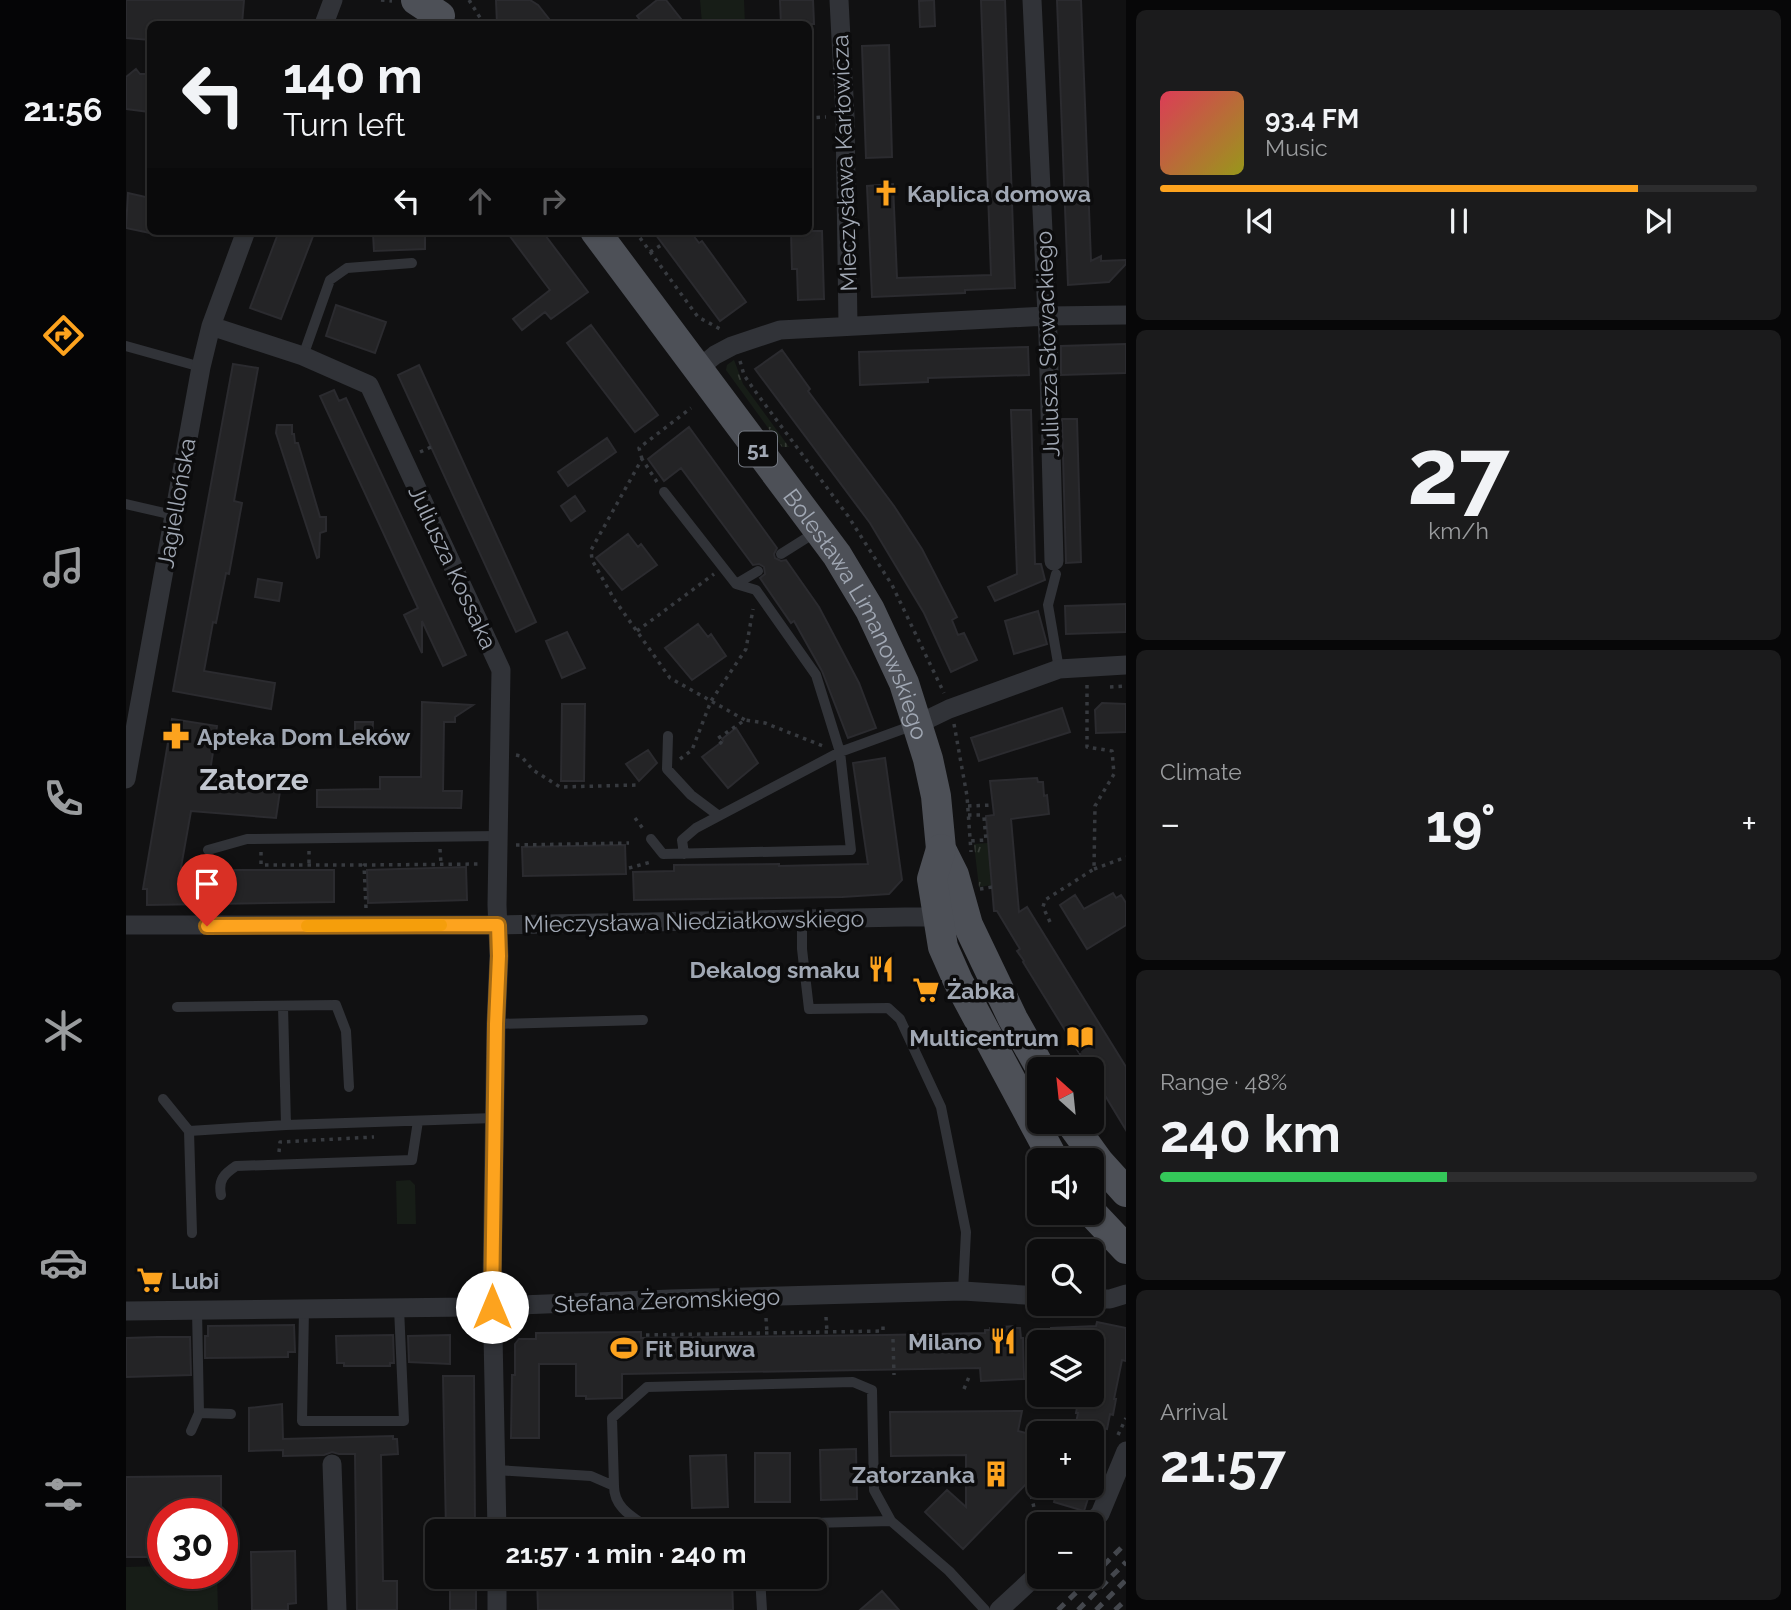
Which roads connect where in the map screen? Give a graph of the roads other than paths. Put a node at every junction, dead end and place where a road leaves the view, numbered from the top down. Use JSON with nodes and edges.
{"nodes":[{"id":1,"x":839,"y":0,"type":"edge"},
{"id":2,"x":1032,"y":0,"type":"edge"},
{"id":3,"x":245,"y":235,"type":"edge"},
{"id":4,"x":598,"y":235,"type":"edge"},
{"id":5,"x":412,"y":263,"type":"dead end"},
{"id":6,"x":1126,"y":315,"type":"edge"},
{"id":7,"x":1047,"y":316,"type":"junction"},
{"id":8,"x":211,"y":326,"type":"junction"},
{"id":9,"x":848,"y":326,"type":"junction"},
{"id":10,"x":126,"y":346,"type":"edge"},
{"id":11,"x":303,"y":356,"type":"junction"},
{"id":12,"x":201,"y":367,"type":"junction"},
{"id":13,"x":698,"y":369,"type":"junction"},
{"id":14,"x":663,"y":492,"type":"road end"},
{"id":15,"x":126,"y":504,"type":"edge"},
{"id":16,"x":173,"y":515,"type":"junction"},
{"id":17,"x":819,"y":530,"type":"junction"},
{"id":18,"x":781,"y":554,"type":"dead end"},
{"id":19,"x":1055,"y":568,"type":"joint"},
{"id":20,"x":758,"y":571,"type":"dead end"},
{"id":21,"x":736,"y":584,"type":"junction"},
{"id":22,"x":1126,"y":666,"type":"edge"},
{"id":23,"x":1059,"y":668,"type":"junction"},
{"id":24,"x":918,"y":724,"type":"junction"},
{"id":25,"x":668,"y":736,"type":"dead end"},
{"id":26,"x":840,"y":752,"type":"junction"},
{"id":27,"x":126,"y":779,"type":"edge"},
{"id":28,"x":719,"y":816,"type":"junction"},
{"id":29,"x":498,"y":839,"type":"junction"},
{"id":30,"x":651,"y":839,"type":"dead end"},
{"id":31,"x":955,"y":845,"type":"junction"},
{"id":32,"x":208,"y":850,"type":"dead end"},
{"id":33,"x":684,"y":854,"type":"junction"},
{"id":34,"x":937,"y":917,"type":"junction"},
{"id":35,"x":802,"y":918,"type":"junction"},
{"id":36,"x":126,"y":925,"type":"edge"},
{"id":37,"x":498,"y":925,"type":"junction"},
{"id":38,"x":968,"y":925,"type":"junction"},
{"id":39,"x":283,"y":1006,"type":"junction"},
{"id":40,"x":177,"y":1007,"type":"dead end"},
{"id":41,"x":643,"y":1020,"type":"dead end"},
{"id":42,"x":496,"y":1024,"type":"junction"},
{"id":43,"x":1034,"y":1057,"type":"edge"},
{"id":44,"x":349,"y":1087,"type":"dead end"},
{"id":45,"x":163,"y":1099,"type":"dead end"},
{"id":46,"x":495,"y":1118,"type":"junction"},
{"id":47,"x":418,"y":1121,"type":"junction"},
{"id":48,"x":286,"y":1125,"type":"junction"},
{"id":49,"x":189,"y":1131,"type":"junction"},
{"id":50,"x":1079,"y":1134,"type":"edge"},
{"id":51,"x":1048,"y":1148,"type":"edge"},
{"id":52,"x":1126,"y":1192,"type":"edge"},
{"id":53,"x":221,"y":1195,"type":"dead end"},
{"id":54,"x":1103,"y":1225,"type":"edge"},
{"id":55,"x":192,"y":1233,"type":"dead end"},
{"id":56,"x":1126,"y":1249,"type":"edge"},
{"id":57,"x":963,"y":1291,"type":"junction"},
{"id":58,"x":1126,"y":1294,"type":"edge"},
{"id":59,"x":1027,"y":1295,"type":"edge"},
{"id":60,"x":1104,"y":1299,"type":"edge"},
{"id":61,"x":492,"y":1307,"type":"junction"},
{"id":62,"x":400,"y":1308,"type":"junction"},
{"id":63,"x":304,"y":1309,"type":"junction"},
{"id":64,"x":197,"y":1310,"type":"junction"},
{"id":65,"x":126,"y":1311,"type":"edge"},
{"id":66,"x":199,"y":1413,"type":"junction"},
{"id":67,"x":231,"y":1414,"type":"dead end"},
{"id":68,"x":191,"y":1431,"type":"dead end"},
{"id":69,"x":1126,"y":1451,"type":"edge"},
{"id":70,"x":332,"y":1464,"type":"dead end"},
{"id":71,"x":496,"y":1471,"type":"junction"},
{"id":72,"x":614,"y":1486,"type":"junction"},
{"id":73,"x":1101,"y":1512,"type":"edge"},
{"id":74,"x":497,"y":1519,"type":"edge"},
{"id":75,"x":635,"y":1519,"type":"edge"},
{"id":76,"x":891,"y":1521,"type":"junction"},
{"id":77,"x":827,"y":1524,"type":"edge"},
{"id":78,"x":1027,"y":1584,"type":"edge"},
{"id":79,"x":497,"y":1589,"type":"edge"},
{"id":80,"x":761,"y":1589,"type":"edge"},
{"id":81,"x":337,"y":1610,"type":"edge"},
{"id":82,"x":498,"y":1610,"type":"edge"},
{"id":83,"x":762,"y":1610,"type":"edge"},
{"id":84,"x":985,"y":1610,"type":"edge"},
{"id":85,"x":999,"y":1610,"type":"edge"}],
"edges":[{"from":1,"to":9,"type":"street","name":"Mieczysława Karłowicza"},
{"from":2,"to":7,"type":"street","name":"Juliusza Słowackiego"},
{"from":3,"to":8,"type":"street","name":"Jagiellońska"},
{"from":4,"to":13,"type":"main road","name":"Bolesława Limanowskiego","number":"51"},
{"from":5,"to":11,"type":"lane"},
{"from":6,"to":7,"type":"street"},
{"from":7,"to":9,"type":"street"},
{"from":7,"to":19,"type":"street","name":"Juliusza Słowackiego"},
{"from":8,"to":11,"type":"street","name":"Juliusza Kossaka"},
{"from":8,"to":12,"type":"street","name":"Jagiellońska"},
{"from":9,"to":13,"type":"street"},
{"from":10,"to":12,"type":"lane"},
{"from":11,"to":29,"type":"street","name":"Juliusza Kossaka"},
{"from":12,"to":16,"type":"street","name":"Jagiellońska"},
{"from":13,"to":17,"type":"main road","name":"Bolesława Limanowskiego","number":"51"},
{"from":14,"to":21,"type":"lane"},
{"from":15,"to":16,"type":"lane"},
{"from":16,"to":27,"type":"street","name":"Jagiellońska"},
{"from":17,"to":18,"type":"lane"},
{"from":17,"to":24,"type":"main road","name":"Bolesława Limanowskiego","number":"51"},
{"from":19,"to":23,"type":"lane"},
{"from":20,"to":21,"type":"lane"},
{"from":21,"to":26,"type":"lane"},
{"from":22,"to":23,"type":"street"},
{"from":23,"to":24,"type":"street"},
{"from":24,"to":26,"type":"lane"},
{"from":24,"to":31,"type":"main road","name":"Bolesława Limanowskiego","number":"51"},
{"from":25,"to":28,"type":"lane"},
{"from":26,"to":28,"type":"lane"},
{"from":26,"to":33,"type":"lane"},
{"from":28,"to":33,"type":"lane"},
{"from":29,"to":32,"type":"lane"},
{"from":29,"to":37,"type":"street","name":"Juliusza Kossaka"},
{"from":30,"to":33,"type":"lane"},
{"from":31,"to":34,"type":"main road","name":"Bolesława Limanowskiego","number":"51"},
{"from":31,"to":38,"type":"main road","name":"Bolesława Limanowskiego","number":"51"},
{"from":34,"to":35,"type":"street","name":"Mieczysława Niedziałkowskiego"},
{"from":34,"to":38,"type":"street","name":"Mieczysława Niedziałkowskiego"},
{"from":34,"to":51,"type":"main road","name":"Bolesława Limanowskiego","number":"51"},
{"from":35,"to":37,"type":"street","name":"Mieczysława Niedziałkowskiego"},
{"from":35,"to":57,"type":"lane"},
{"from":36,"to":37,"type":"street","name":"Mieczysława Niedziałkowskiego"},
{"from":37,"to":42,"type":"street","name":"Juliusza Kossaka"},
{"from":38,"to":43,"type":"main road","name":"Bolesława Limanowskiego","number":"51"},
{"from":39,"to":40,"type":"lane"},
{"from":39,"to":44,"type":"lane"},
{"from":39,"to":48,"type":"lane"},
{"from":41,"to":42,"type":"lane"},
{"from":42,"to":46,"type":"street","name":"Juliusza Kossaka"},
{"from":45,"to":49,"type":"lane"},
{"from":46,"to":47,"type":"lane"},
{"from":46,"to":61,"type":"street","name":"Juliusza Kossaka"},
{"from":47,"to":48,"type":"lane"},
{"from":47,"to":53,"type":"lane"},
{"from":48,"to":49,"type":"lane"},
{"from":49,"to":55,"type":"lane"},
{"from":50,"to":52,"type":"main road"},
{"from":54,"to":56,"type":"main road"},
{"from":57,"to":59,"type":"street","name":"Stefana Żeromskiego"},
{"from":57,"to":61,"type":"street","name":"Stefana Żeromskiego"},
{"from":58,"to":60,"type":"street"},
{"from":61,"to":62,"type":"street","name":"Stefana Żeromskiego"},
{"from":61,"to":71,"type":"street","name":"Juliusza Kossaka"},
{"from":62,"to":63,"type":"street","name":"Stefana Żeromskiego"},
{"from":62,"to":63,"type":"lane"},
{"from":63,"to":64,"type":"street","name":"Stefana Żeromskiego"},
{"from":64,"to":65,"type":"street","name":"Stefana Żeromskiego"},
{"from":64,"to":66,"type":"lane"},
{"from":66,"to":67,"type":"lane"},
{"from":66,"to":68,"type":"lane"},
{"from":69,"to":73,"type":"street"},
{"from":70,"to":81,"type":"street"},
{"from":71,"to":72,"type":"lane"},
{"from":71,"to":74,"type":"street","name":"Juliusza Kossaka"},
{"from":72,"to":75,"type":"lane"},
{"from":72,"to":76,"type":"lane"},
{"from":76,"to":77,"type":"lane"},
{"from":76,"to":84,"type":"lane"},
{"from":78,"to":85,"type":"street"},
{"from":79,"to":82,"type":"street"},
{"from":80,"to":83,"type":"lane"}]}
